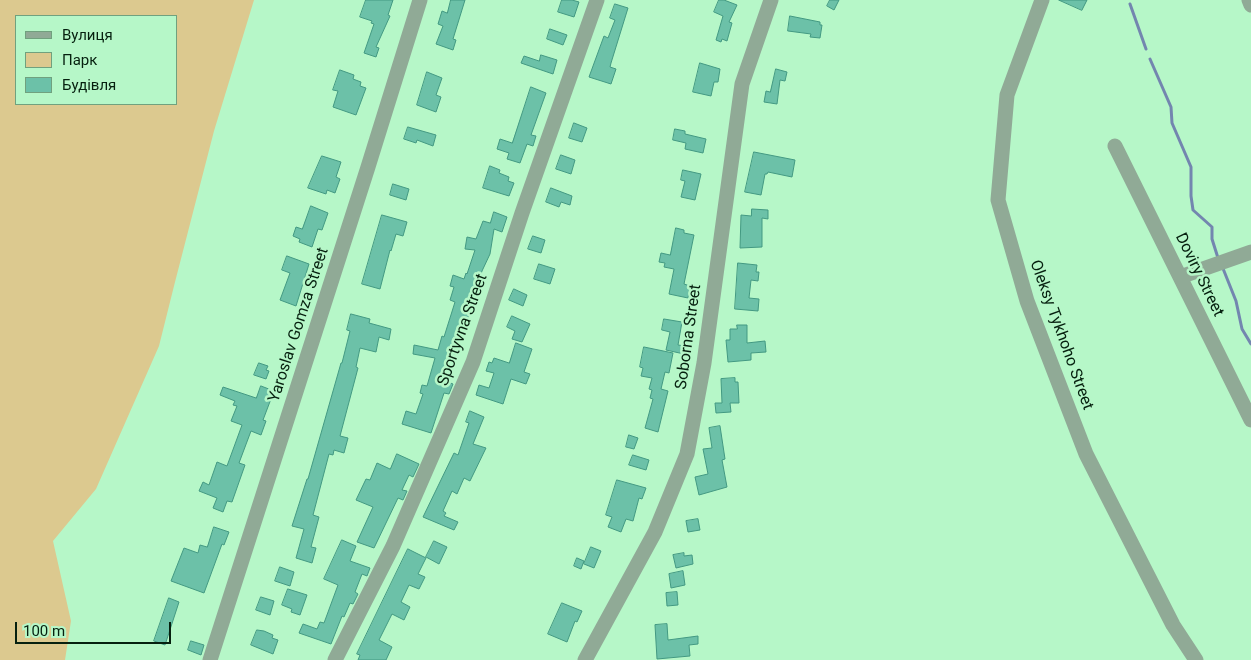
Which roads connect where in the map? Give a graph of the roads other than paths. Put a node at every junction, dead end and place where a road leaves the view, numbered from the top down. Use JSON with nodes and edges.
{"nodes":[{"id":1,"x":420,"y":0,"type":"edge"},
{"id":2,"x":597,"y":0,"type":"edge"},
{"id":3,"x":771,"y":0,"type":"edge"},
{"id":4,"x":1042,"y":0,"type":"edge"},
{"id":5,"x":1248,"y":0,"type":"edge"},
{"id":6,"x":1251,"y":6,"type":"edge"},
{"id":7,"x":1115,"y":146,"type":"dead end"},
{"id":8,"x":1251,"y":252,"type":"edge"},
{"id":9,"x":1180,"y":277,"type":"junction"},
{"id":10,"x":1251,"y":420,"type":"edge"},
{"id":11,"x":210,"y":660,"type":"edge"},
{"id":12,"x":335,"y":660,"type":"edge"},
{"id":13,"x":585,"y":660,"type":"edge"},
{"id":14,"x":1196,"y":660,"type":"edge"}],
"edges":[{"from":1,"to":11,"type":"street","name":"Yaroslav Gomza Street"},
{"from":2,"to":12,"type":"street","name":"Sportyvna Street"},
{"from":3,"to":13,"type":"street","name":"Soborna Street"},
{"from":4,"to":14,"type":"street","name":"Oleksy Tykhoho Street"},
{"from":5,"to":6,"type":"street"},
{"from":7,"to":9,"type":"street","name":"Doviry Street"},
{"from":8,"to":9,"type":"street"},
{"from":9,"to":10,"type":"street","name":"Doviry Street"}]}
